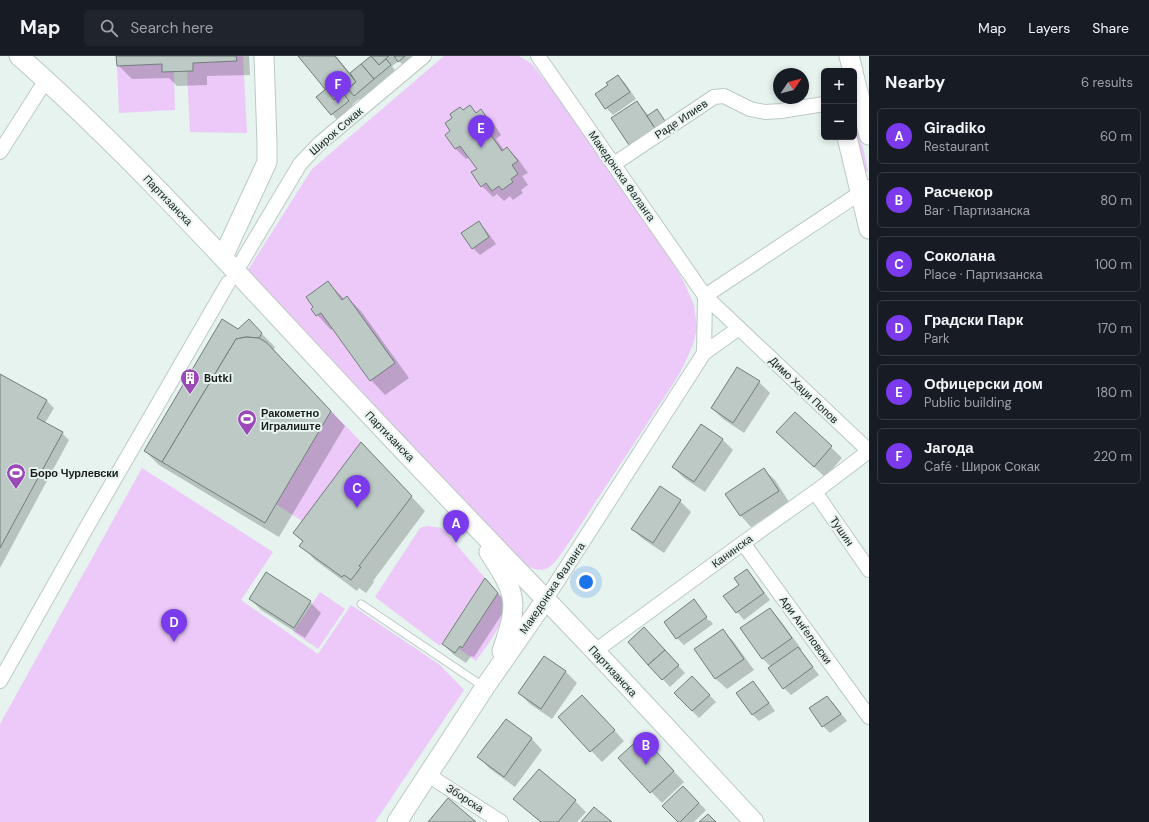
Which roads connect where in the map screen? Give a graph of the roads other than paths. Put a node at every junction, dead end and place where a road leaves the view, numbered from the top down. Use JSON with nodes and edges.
{"nodes":[{"id":1,"x":19,"y":56,"type":"edge"},
{"id":2,"x":264,"y":56,"type":"edge"},
{"id":3,"x":424,"y":56,"type":"edge"},
{"id":4,"x":538,"y":56,"type":"edge"},
{"id":5,"x":844,"y":56,"type":"edge"},
{"id":6,"x":849,"y":56,"type":"edge"},
{"id":7,"x":842,"y":68,"type":"edge"},
{"id":8,"x":852,"y":68,"type":"edge"},
{"id":9,"x":46,"y":80,"type":"junction"},
{"id":10,"x":857,"y":88,"type":"edge"},
{"id":11,"x":821,"y":105,"type":"edge"},
{"id":12,"x":869,"y":135,"type":"edge"},
{"id":13,"x":848,"y":140,"type":"edge"},
{"id":14,"x":0,"y":152,"type":"edge"},
{"id":15,"x":614,"y":164,"type":"junction"},
{"id":16,"x":864,"y":190,"type":"edge"},
{"id":17,"x":869,"y":229,"type":"edge"},
{"id":18,"x":223,"y":257,"type":"junction"},
{"id":19,"x":241,"y":263,"type":"dead end"},
{"id":20,"x":228,"y":283,"type":"dead end"},
{"id":21,"x":705,"y":296,"type":"junction"},
{"id":22,"x":739,"y":328,"type":"junction"},
{"id":23,"x":704,"y":353,"type":"junction"},
{"id":24,"x":869,"y":451,"type":"edge"},
{"id":25,"x":815,"y":492,"type":"junction"},
{"id":26,"x":465,"y":515,"type":"junction"},
{"id":27,"x":743,"y":543,"type":"junction"},
{"id":28,"x":869,"y":570,"type":"edge"},
{"id":29,"x":546,"y":599,"type":"junction"},
{"id":30,"x":361,"y":604,"type":"dead end"},
{"id":31,"x":595,"y":651,"type":"junction"},
{"id":32,"x":490,"y":680,"type":"junction"},
{"id":33,"x":0,"y":681,"type":"edge"},
{"id":34,"x":869,"y":717,"type":"edge"},
{"id":35,"x":428,"y":775,"type":"junction"},
{"id":36,"x":397,"y":822,"type":"edge"},
{"id":37,"x":501,"y":822,"type":"edge"},
{"id":38,"x":754,"y":822,"type":"edge"}],
"edges":[{"from":1,"to":9,"type":"street","name":"Партизанска"},
{"from":2,"to":18,"type":"street"},
{"from":3,"to":19,"type":"street","name":"Широк Сокак"},
{"from":4,"to":15,"type":"street","name":"Македонска Фаланга"},
{"from":5,"to":7,"type":"street"},
{"from":6,"to":8,"type":"street"},
{"from":9,"to":14,"type":"street"},
{"from":9,"to":18,"type":"street","name":"Партизанска"},
{"from":10,"to":12,"type":"street"},
{"from":11,"to":15,"type":"street","name":"Раде Илиев"},
{"from":13,"to":16,"type":"street"},
{"from":15,"to":21,"type":"street","name":"Македонска Фаланга"},
{"from":16,"to":17,"type":"street"},
{"from":16,"to":21,"type":"street"},
{"from":18,"to":26,"type":"street","name":"Партизанска"},
{"from":20,"to":33,"type":"street"},
{"from":21,"to":22,"type":"street","name":"Македонска Фаланга"},
{"from":21,"to":23,"type":"street"},
{"from":22,"to":23,"type":"street","name":"Македонска Фаланга"},
{"from":22,"to":24,"type":"street","name":"Димо Хаџи Попов"},
{"from":23,"to":29,"type":"street","name":"Македонска Фаланга"},
{"from":24,"to":25,"type":"street","name":"Канинска"},
{"from":25,"to":27,"type":"street","name":"Канинска"},
{"from":25,"to":28,"type":"street","name":"Тушин"},
{"from":26,"to":29,"type":"street","name":"Партизанска"},
{"from":26,"to":32,"type":"street"},
{"from":27,"to":31,"type":"street","name":"Канинска"},
{"from":27,"to":34,"type":"street","name":"Ари Анѓеловски"},
{"from":29,"to":31,"type":"street","name":"Партизанска"},
{"from":29,"to":32,"type":"street","name":"Македонска Фаланга"},
{"from":30,"to":32,"type":"lane"},
{"from":31,"to":38,"type":"street","name":"Партизанска"},
{"from":32,"to":35,"type":"street","name":"Македонска Фаланга"},
{"from":35,"to":36,"type":"street","name":"Македонска Фаланга"},
{"from":35,"to":37,"type":"street","name":"Зборска"}]}
